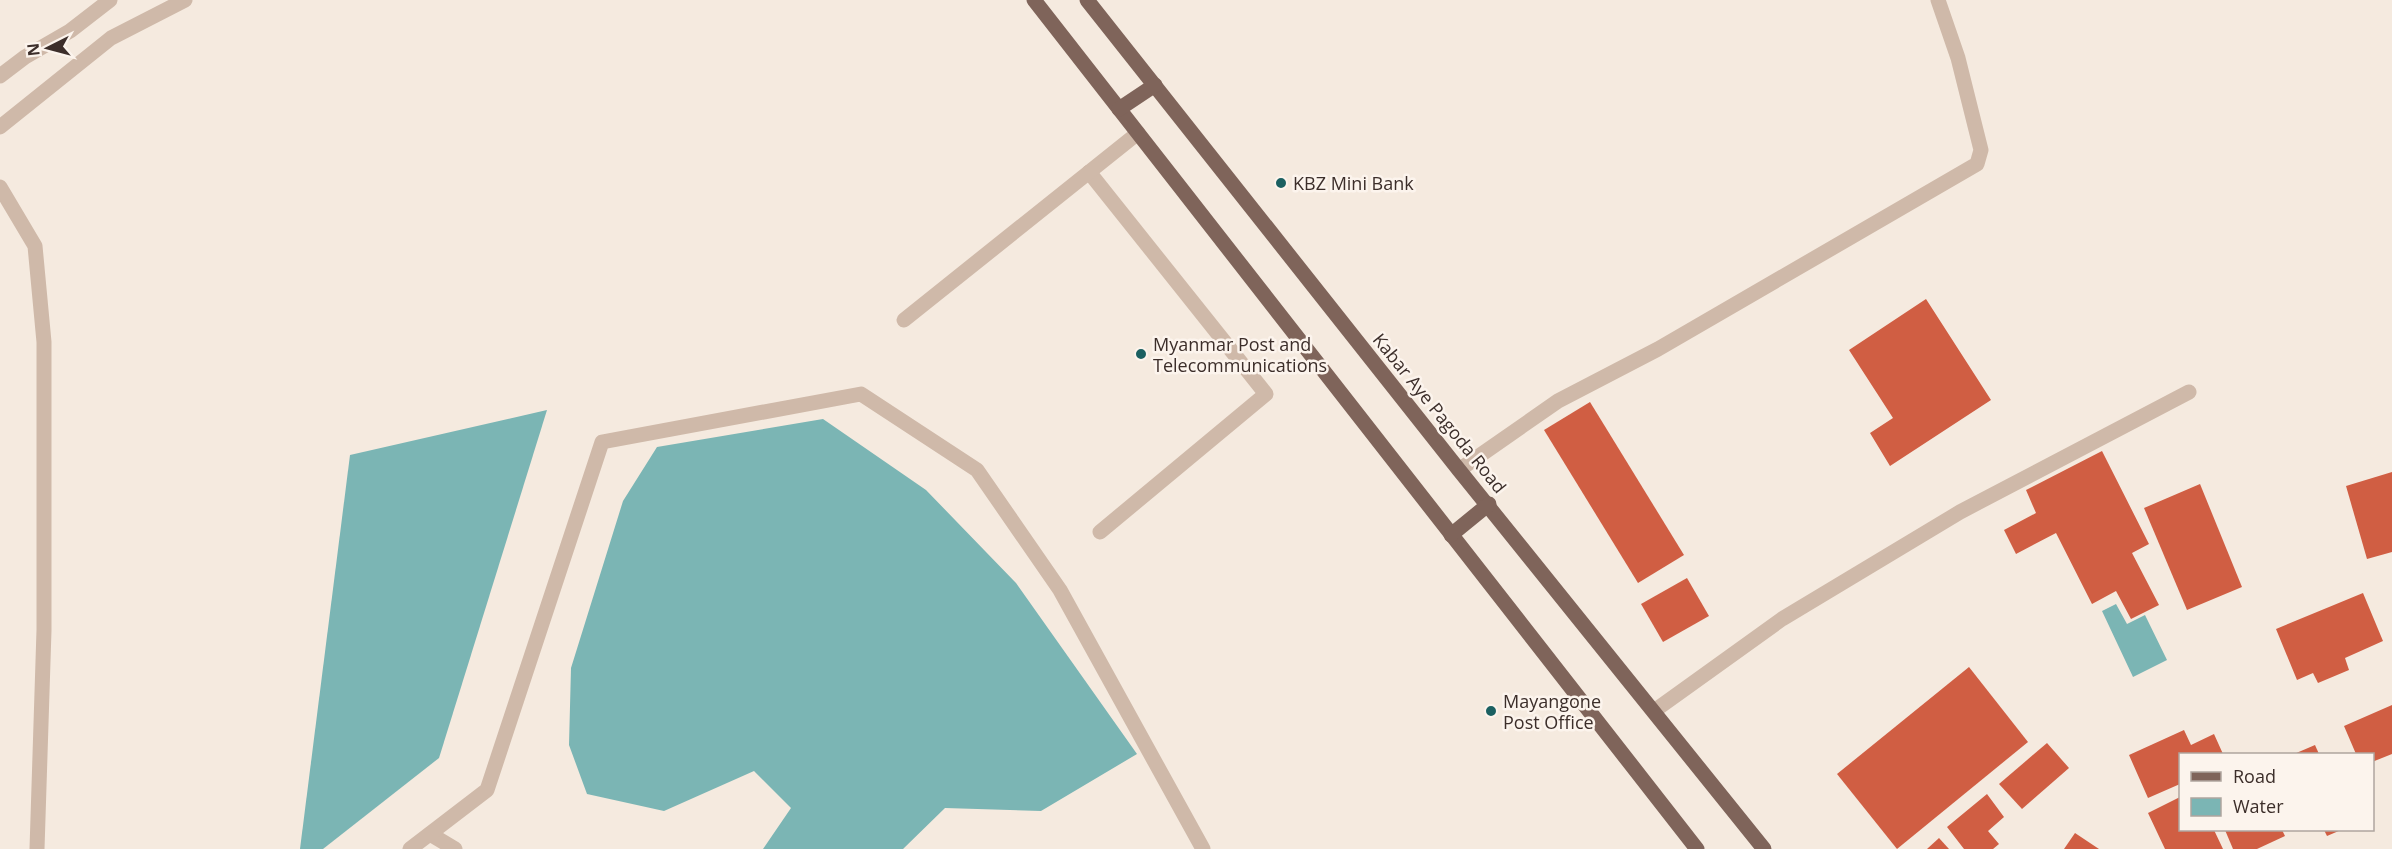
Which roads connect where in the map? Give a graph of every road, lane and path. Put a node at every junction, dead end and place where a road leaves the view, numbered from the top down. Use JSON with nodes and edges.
{"nodes":[{"id":1,"x":110,"y":0,"type":"edge"},
{"id":2,"x":185,"y":0,"type":"edge"},
{"id":3,"x":1034,"y":0,"type":"edge"},
{"id":4,"x":1087,"y":0,"type":"edge"},
{"id":5,"x":1938,"y":0,"type":"edge"},
{"id":6,"x":0,"y":76,"type":"edge"},
{"id":7,"x":1155,"y":85,"type":"junction"},
{"id":8,"x":1119,"y":109,"type":"junction"},
{"id":9,"x":0,"y":127,"type":"edge"},
{"id":10,"x":1138,"y":133,"type":"junction"},
{"id":11,"x":1089,"y":172,"type":"junction"},
{"id":12,"x":0,"y":187,"type":"edge"},
{"id":13,"x":904,"y":320,"type":"dead end"},
{"id":14,"x":2189,"y":392,"type":"dead end"},
{"id":15,"x":1459,"y":470,"type":"junction"},
{"id":16,"x":1489,"y":504,"type":"junction"},
{"id":17,"x":1100,"y":532,"type":"dead end"},
{"id":18,"x":1451,"y":535,"type":"junction"},
{"id":19,"x":1654,"y":711,"type":"junction"},
{"id":20,"x":430,"y":834,"type":"junction"},
{"id":21,"x":37,"y":849,"type":"edge"},
{"id":22,"x":410,"y":849,"type":"edge"},
{"id":23,"x":455,"y":849,"type":"edge"},
{"id":24,"x":1203,"y":849,"type":"edge"},
{"id":25,"x":1697,"y":849,"type":"edge"},
{"id":26,"x":1764,"y":849,"type":"edge"}],
"edges":[{"from":1,"to":6,"type":"street"},
{"from":2,"to":9,"type":"street"},
{"from":3,"to":8,"type":"main road"},
{"from":4,"to":7,"type":"main road","name":"Kabar Aye Pagoda Road"},
{"from":5,"to":15,"type":"street"},
{"from":7,"to":8,"type":"main road"},
{"from":7,"to":15,"type":"main road","name":"Kabar Aye Pagoda Road"},
{"from":8,"to":10,"type":"main road"},
{"from":10,"to":11,"type":"street"},
{"from":10,"to":18,"type":"main road"},
{"from":11,"to":13,"type":"street"},
{"from":11,"to":17,"type":"street"},
{"from":12,"to":21,"type":"street"},
{"from":14,"to":19,"type":"street"},
{"from":15,"to":16,"type":"main road","name":"Kabar Aye Pagoda Road"},
{"from":16,"to":18,"type":"main road"},
{"from":16,"to":19,"type":"main road","name":"Kabar Aye Pagoda Road"},
{"from":18,"to":25,"type":"main road"},
{"from":19,"to":26,"type":"main road","name":"Kabar Aye Pagoda Road"},
{"from":20,"to":22,"type":"street"},
{"from":20,"to":23,"type":"street"},
{"from":20,"to":24,"type":"street"}]}
